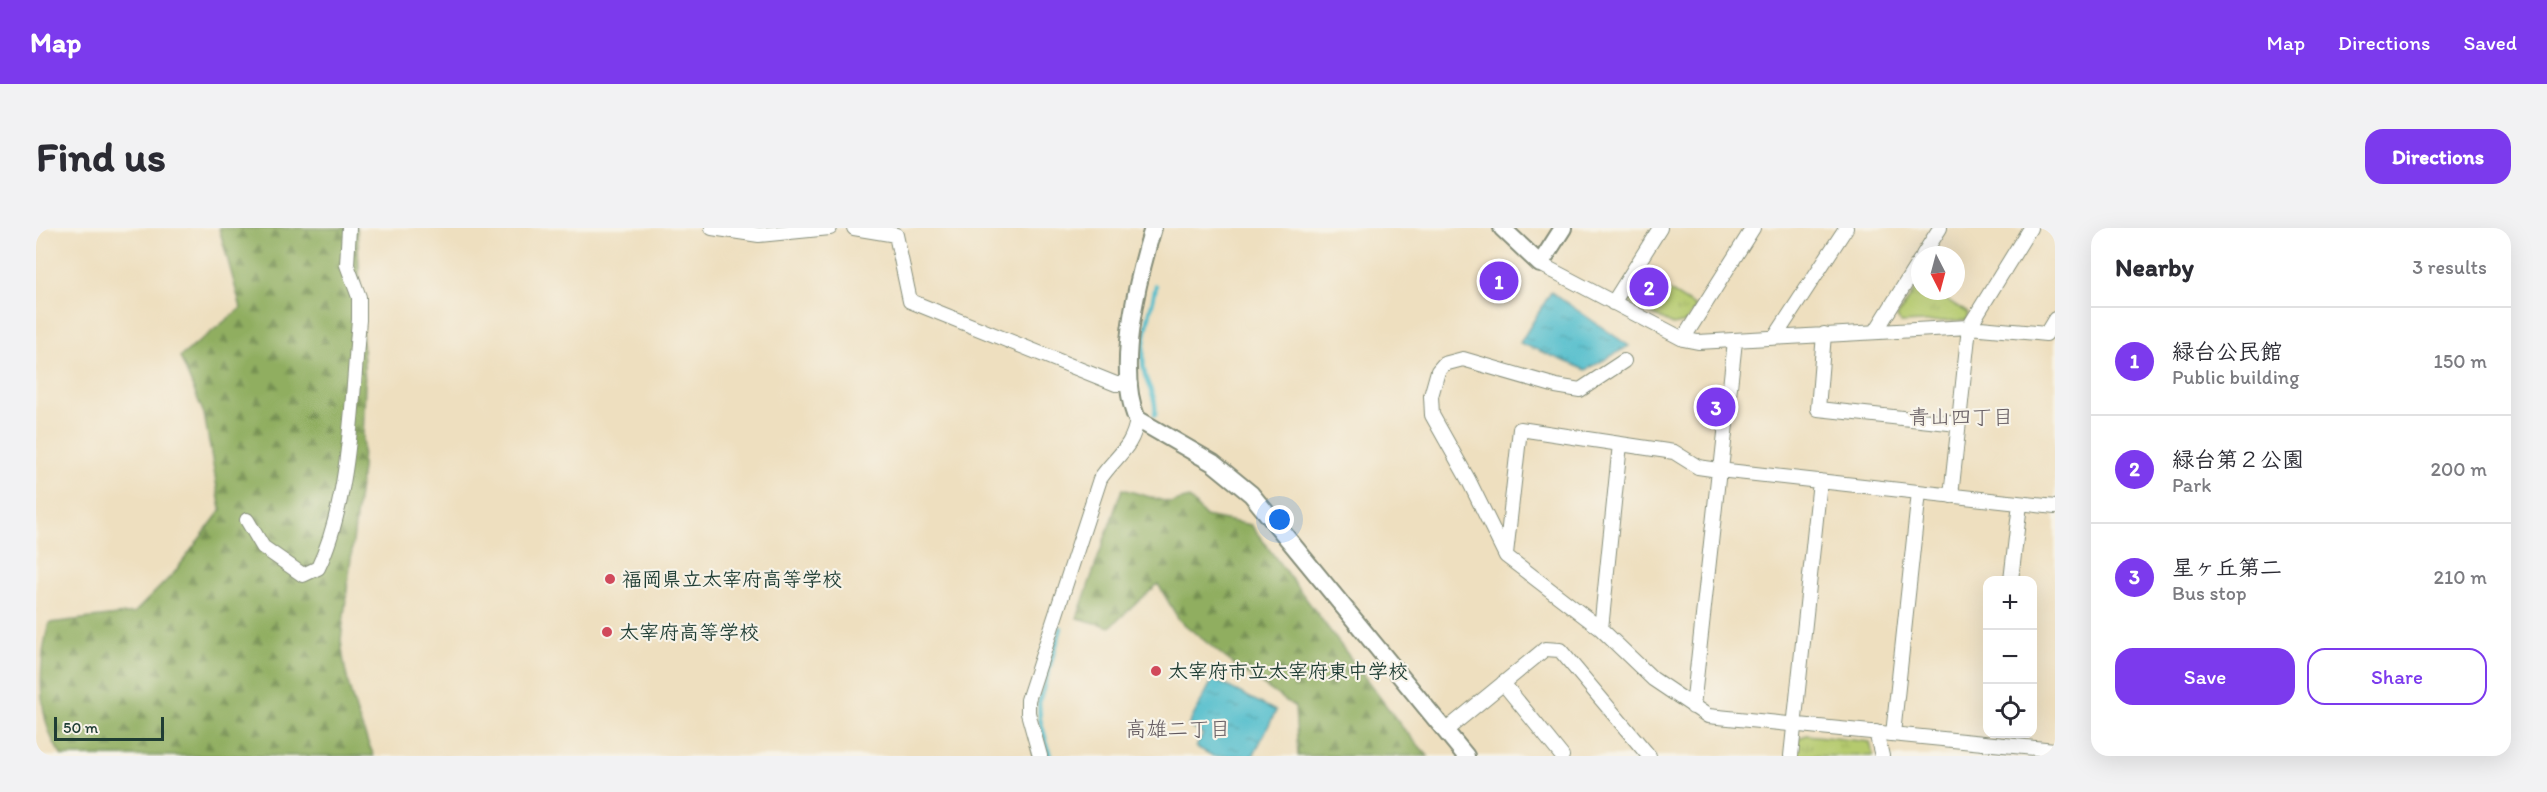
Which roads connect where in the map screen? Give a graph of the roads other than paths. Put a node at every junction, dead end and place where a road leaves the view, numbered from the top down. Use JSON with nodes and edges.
{"nodes":[{"id":1,"x":349,"y":228,"type":"edge"},
{"id":2,"x":712,"y":228,"type":"edge"},
{"id":3,"x":830,"y":228,"type":"edge"},
{"id":4,"x":854,"y":228,"type":"edge"},
{"id":5,"x":1153,"y":228,"type":"edge"},
{"id":6,"x":1502,"y":228,"type":"edge"},
{"id":7,"x":1563,"y":228,"type":"edge"},
{"id":8,"x":1660,"y":228,"type":"edge"},
{"id":9,"x":1753,"y":228,"type":"edge"},
{"id":10,"x":1846,"y":228,"type":"edge"},
{"id":11,"x":1940,"y":228,"type":"edge"},
{"id":12,"x":2030,"y":228,"type":"edge"},
{"id":13,"x":1929,"y":246,"type":"edge"},
{"id":14,"x":1540,"y":264,"type":"junction"},
{"id":15,"x":1911,"y":275,"type":"edge"},
{"id":16,"x":1612,"y":303,"type":"junction"},
{"id":17,"x":2055,"y":319,"type":"edge"},
{"id":18,"x":1969,"y":327,"type":"junction"},
{"id":19,"x":1876,"y":331,"type":"junction"},
{"id":20,"x":1824,"y":334,"type":"junction"},
{"id":21,"x":1775,"y":337,"type":"junction"},
{"id":22,"x":1683,"y":339,"type":"junction"},
{"id":23,"x":1735,"y":341,"type":"junction"},
{"id":24,"x":1624,"y":361,"type":"dead end"},
{"id":25,"x":1130,"y":384,"type":"junction"},
{"id":26,"x":1137,"y":419,"type":"junction"},
{"id":27,"x":1958,"y":424,"type":"junction"},
{"id":28,"x":1620,"y":444,"type":"junction"},
{"id":29,"x":1720,"y":470,"type":"junction"},
{"id":30,"x":1820,"y":482,"type":"junction"},
{"id":31,"x":1918,"y":492,"type":"junction"},
{"id":32,"x":1951,"y":496,"type":"junction"},
{"id":33,"x":2020,"y":504,"type":"junction"},
{"id":34,"x":2055,"y":507,"type":"edge"},
{"id":35,"x":247,"y":520,"type":"dead end"},
{"id":36,"x":1506,"y":556,"type":"junction"},
{"id":37,"x":2011,"y":576,"type":"edge"},
{"id":38,"x":1601,"y":629,"type":"junction"},
{"id":39,"x":1503,"y":683,"type":"junction"},
{"id":40,"x":1693,"y":707,"type":"junction"},
{"id":41,"x":1795,"y":724,"type":"junction"},
{"id":42,"x":1445,"y":731,"type":"junction"},
{"id":43,"x":1876,"y":732,"type":"junction"},
{"id":44,"x":1893,"y":734,"type":"junction"},
{"id":45,"x":1993,"y":745,"type":"edge"},
{"id":46,"x":2055,"y":750,"type":"edge"},
{"id":47,"x":1040,"y":756,"type":"edge"},
{"id":48,"x":1466,"y":756,"type":"edge"},
{"id":49,"x":1562,"y":756,"type":"edge"},
{"id":50,"x":1649,"y":756,"type":"edge"},
{"id":51,"x":1791,"y":756,"type":"edge"},
{"id":52,"x":1882,"y":756,"type":"edge"}],
"edges":[{"from":1,"to":35,"type":"street"},
{"from":2,"to":3,"type":"street"},
{"from":4,"to":25,"type":"street"},
{"from":5,"to":25,"type":"street"},
{"from":6,"to":14,"type":"street"},
{"from":7,"to":14,"type":"street"},
{"from":8,"to":16,"type":"street"},
{"from":9,"to":22,"type":"street"},
{"from":10,"to":21,"type":"street"},
{"from":11,"to":13,"type":"street"},
{"from":12,"to":18,"type":"street"},
{"from":14,"to":16,"type":"street"},
{"from":15,"to":19,"type":"street"},
{"from":16,"to":22,"type":"street"},
{"from":17,"to":18,"type":"street"},
{"from":18,"to":19,"type":"street"},
{"from":18,"to":27,"type":"street"},
{"from":19,"to":20,"type":"street"},
{"from":20,"to":21,"type":"street"},
{"from":20,"to":27,"type":"street"},
{"from":21,"to":23,"type":"street"},
{"from":22,"to":23,"type":"street"},
{"from":23,"to":29,"type":"street"},
{"from":24,"to":36,"type":"street"},
{"from":25,"to":26,"type":"street"},
{"from":26,"to":42,"type":"street"},
{"from":26,"to":47,"type":"street"},
{"from":27,"to":32,"type":"street"},
{"from":28,"to":29,"type":"street"},
{"from":28,"to":36,"type":"street"},
{"from":28,"to":38,"type":"street"},
{"from":29,"to":30,"type":"street"},
{"from":29,"to":40,"type":"street"},
{"from":30,"to":31,"type":"street"},
{"from":30,"to":41,"type":"street"},
{"from":31,"to":32,"type":"street"},
{"from":31,"to":44,"type":"street"},
{"from":32,"to":33,"type":"street"},
{"from":33,"to":34,"type":"street"},
{"from":33,"to":37,"type":"street"},
{"from":36,"to":38,"type":"street"},
{"from":38,"to":40,"type":"street"},
{"from":39,"to":42,"type":"street"},
{"from":39,"to":49,"type":"street"},
{"from":39,"to":50,"type":"street"},
{"from":40,"to":41,"type":"street"},
{"from":41,"to":43,"type":"street"},
{"from":41,"to":51,"type":"street"},
{"from":42,"to":48,"type":"street"},
{"from":43,"to":44,"type":"street"},
{"from":43,"to":52,"type":"street"},
{"from":44,"to":45,"type":"street"},
{"from":45,"to":46,"type":"street"}]}
